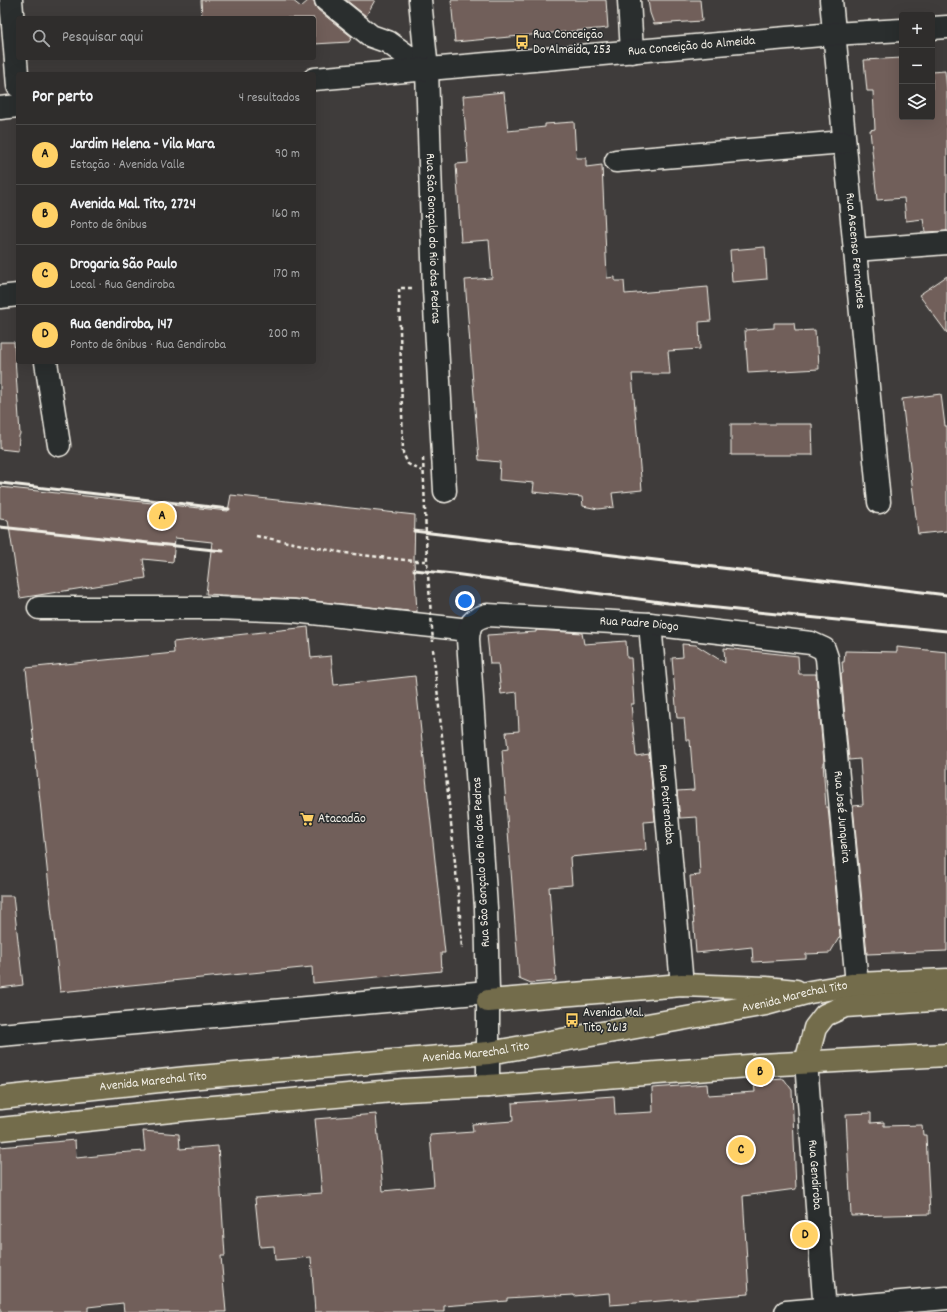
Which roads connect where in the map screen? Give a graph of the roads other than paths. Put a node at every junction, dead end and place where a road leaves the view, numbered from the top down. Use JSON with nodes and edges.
{"nodes":[{"id":1,"x":11,"y":0,"type":"edge"},
{"id":2,"x":326,"y":0,"type":"edge"},
{"id":3,"x":420,"y":0,"type":"edge"},
{"id":4,"x":629,"y":0,"type":"edge"},
{"id":5,"x":831,"y":0,"type":"edge"},
{"id":6,"x":947,"y":27,"type":"edge"},
{"id":7,"x":935,"y":28,"type":"edge"},
{"id":8,"x":899,"y":30,"type":"edge"},
{"id":9,"x":833,"y":34,"type":"junction"},
{"id":10,"x":632,"y":52,"type":"junction"},
{"id":11,"x":426,"y":70,"type":"junction"},
{"id":12,"x":17,"y":72,"type":"edge"},
{"id":13,"x":316,"y":80,"type":"edge"},
{"id":14,"x":16,"y":106,"type":"edge"},
{"id":15,"x":0,"y":108,"type":"edge"},
{"id":16,"x":844,"y":142,"type":"junction"},
{"id":17,"x":616,"y":162,"type":"dead end"},
{"id":18,"x":947,"y":243,"type":"edge"},
{"id":19,"x":854,"y":250,"type":"junction"},
{"id":20,"x":16,"y":295,"type":"edge"},
{"id":21,"x":0,"y":297,"type":"edge"},
{"id":22,"x":46,"y":364,"type":"edge"},
{"id":23,"x":59,"y":445,"type":"dead end"},
{"id":24,"x":444,"y":485,"type":"dead end"},
{"id":25,"x":879,"y":502,"type":"dead end"},
{"id":26,"x":39,"y":608,"type":"dead end"},
{"id":27,"x":650,"y":624,"type":"junction"},
{"id":28,"x":468,"y":634,"type":"junction"},
{"id":29,"x":824,"y":649,"type":"joint"},
{"id":30,"x":947,"y":980,"type":"edge"},
{"id":31,"x":857,"y":984,"type":"junction"},
{"id":32,"x":682,"y":985,"type":"junction"},
{"id":33,"x":810,"y":992,"type":"junction"},
{"id":34,"x":488,"y":996,"type":"junction"},
{"id":35,"x":947,"y":999,"type":"edge"},
{"id":36,"x":0,"y":1035,"type":"edge"},
{"id":37,"x":489,"y":1053,"type":"junction"},
{"id":38,"x":947,"y":1055,"type":"edge"},
{"id":39,"x":806,"y":1062,"type":"junction"},
{"id":40,"x":488,"y":1086,"type":"junction"},
{"id":41,"x":0,"y":1098,"type":"edge"},
{"id":42,"x":0,"y":1129,"type":"edge"},
{"id":43,"x":947,"y":1298,"type":"edge"},
{"id":44,"x":825,"y":1310,"type":"edge"},
{"id":45,"x":786,"y":1312,"type":"edge"}],
"edges":[{"from":1,"to":12,"type":"street"},
{"from":2,"to":11,"type":"street"},
{"from":3,"to":11,"type":"street","name":"Rua São Gonçalo do Rio das Pedras"},
{"from":4,"to":10,"type":"street"},
{"from":5,"to":9,"type":"street","name":"Rua Ascenso Fernandes"},
{"from":6,"to":7,"type":"street"},
{"from":8,"to":9,"type":"street","name":"Rua Conceição do Almeida"},
{"from":9,"to":10,"type":"street","name":"Rua Conceição do Almeida"},
{"from":9,"to":16,"type":"street","name":"Rua Ascenso Fernandes"},
{"from":10,"to":11,"type":"street","name":"Rua Conceição do Almeida"},
{"from":11,"to":13,"type":"street","name":"Rua Conceição do Almeida"},
{"from":11,"to":24,"type":"street","name":"Rua São Gonçalo do Rio das Pedras"},
{"from":14,"to":15,"type":"street"},
{"from":16,"to":17,"type":"street"},
{"from":16,"to":19,"type":"street","name":"Rua Ascenso Fernandes"},
{"from":18,"to":19,"type":"street"},
{"from":19,"to":25,"type":"street","name":"Rua Ascenso Fernandes"},
{"from":20,"to":21,"type":"street"},
{"from":22,"to":23,"type":"street"},
{"from":26,"to":28,"type":"street"},
{"from":27,"to":28,"type":"street","name":"Rua Padre Diogo"},
{"from":27,"to":29,"type":"street","name":"Rua Padre Diogo"},
{"from":27,"to":32,"type":"street","name":"Rua Potirendaba"},
{"from":28,"to":34,"type":"street","name":"Rua São Gonçalo do Rio das Pedras"},
{"from":29,"to":31,"type":"street","name":"Rua José Junqueira"},
{"from":30,"to":31,"type":"main road","name":"Avenida Marechal Tito"},
{"from":31,"to":33,"type":"main road","name":"Avenida Marechal Tito"},
{"from":32,"to":33,"type":"main road"},
{"from":32,"to":34,"type":"main road"},
{"from":33,"to":37,"type":"main road","name":"Avenida Marechal Tito"},
{"from":34,"to":36,"type":"street"},
{"from":34,"to":37,"type":"street","name":"Rua São Gonçalo do Rio das Pedras"},
{"from":35,"to":39,"type":"main road"},
{"from":37,"to":40,"type":"street","name":"Rua São Gonçalo do Rio das Pedras"},
{"from":37,"to":41,"type":"main road","name":"Avenida Marechal Tito"},
{"from":38,"to":39,"type":"main road"},
{"from":39,"to":40,"type":"main road"},
{"from":39,"to":44,"type":"street","name":"Rua Gendiroba"},
{"from":40,"to":42,"type":"main road"},
{"from":43,"to":44,"type":"street"},
{"from":44,"to":45,"type":"street"}]}
